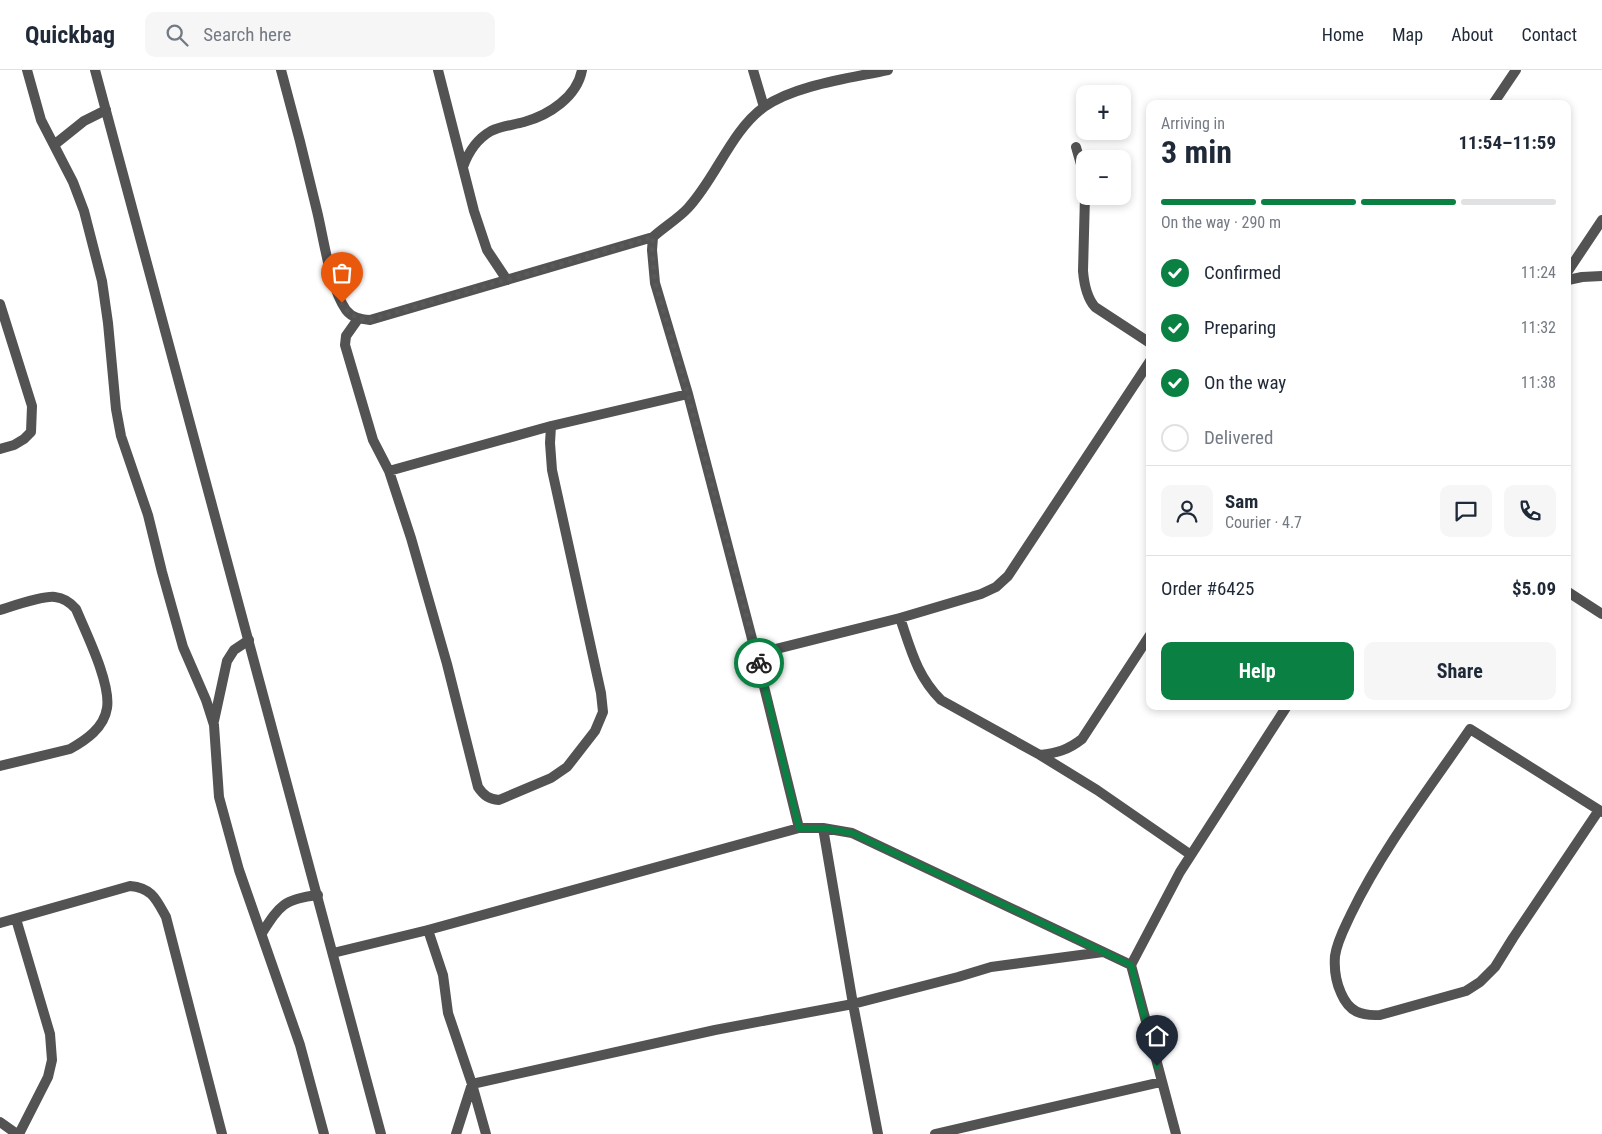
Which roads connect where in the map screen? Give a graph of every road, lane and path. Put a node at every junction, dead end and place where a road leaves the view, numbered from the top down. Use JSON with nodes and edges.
{"nodes":[{"id":1,"x":28,"y":70,"type":"edge"},
{"id":2,"x":95,"y":70,"type":"edge"},
{"id":3,"x":281,"y":70,"type":"edge"},
{"id":4,"x":438,"y":70,"type":"edge"},
{"id":5,"x":582,"y":70,"type":"edge"},
{"id":6,"x":753,"y":70,"type":"edge"},
{"id":7,"x":888,"y":70,"type":"edge"},
{"id":8,"x":1516,"y":70,"type":"edge"},
{"id":9,"x":1496,"y":100,"type":"edge"},
{"id":10,"x":764,"y":107,"type":"junction"},
{"id":11,"x":106,"y":110,"type":"junction"},
{"id":12,"x":54,"y":144,"type":"junction"},
{"id":13,"x":1076,"y":147,"type":"dead end"},
{"id":14,"x":1077,"y":150,"type":"edge"},
{"id":15,"x":463,"y":167,"type":"junction"},
{"id":16,"x":1085,"y":205,"type":"edge"},
{"id":17,"x":1602,"y":220,"type":"edge"},
{"id":18,"x":653,"y":237,"type":"junction"},
{"id":19,"x":1571,"y":266,"type":"edge"},
{"id":20,"x":1602,"y":276,"type":"edge"},
{"id":21,"x":1571,"y":279,"type":"edge"},
{"id":22,"x":507,"y":280,"type":"junction"},
{"id":23,"x":0,"y":304,"type":"edge"},
{"id":24,"x":358,"y":319,"type":"junction"},
{"id":25,"x":1146,"y":340,"type":"edge"},
{"id":26,"x":1146,"y":366,"type":"edge"},
{"id":27,"x":688,"y":394,"type":"junction"},
{"id":28,"x":551,"y":426,"type":"junction"},
{"id":29,"x":0,"y":449,"type":"edge"},
{"id":30,"x":389,"y":472,"type":"junction"},
{"id":31,"x":1571,"y":594,"type":"edge"},
{"id":32,"x":0,"y":610,"type":"edge"},
{"id":33,"x":1602,"y":614,"type":"edge"},
{"id":34,"x":900,"y":618,"type":"junction"},
{"id":35,"x":249,"y":640,"type":"junction"},
{"id":36,"x":1146,"y":641,"type":"edge"},
{"id":37,"x":756,"y":654,"type":"junction"},
{"id":38,"x":1284,"y":710,"type":"edge"},
{"id":39,"x":214,"y":725,"type":"junction"},
{"id":40,"x":1040,"y":755,"type":"junction"},
{"id":41,"x":0,"y":766,"type":"edge"},
{"id":42,"x":1601,"y":811,"type":"edge"},
{"id":43,"x":799,"y":828,"type":"junction"},
{"id":44,"x":823,"y":828,"type":"junction"},
{"id":45,"x":1191,"y":855,"type":"junction"},
{"id":46,"x":318,"y":895,"type":"junction"},
{"id":47,"x":16,"y":919,"type":"junction"},
{"id":48,"x":0,"y":923,"type":"edge"},
{"id":49,"x":428,"y":930,"type":"junction"},
{"id":50,"x":262,"y":933,"type":"junction"},
{"id":51,"x":1104,"y":952,"type":"junction"},
{"id":52,"x":333,"y":953,"type":"junction"},
{"id":53,"x":1131,"y":965,"type":"junction"},
{"id":54,"x":853,"y":1004,"type":"junction"},
{"id":55,"x":1162,"y":1082,"type":"junction"},
{"id":56,"x":472,"y":1084,"type":"junction"},
{"id":57,"x":0,"y":1122,"type":"edge"},
{"id":58,"x":18,"y":1134,"type":"edge"},
{"id":59,"x":222,"y":1134,"type":"edge"},
{"id":60,"x":324,"y":1134,"type":"edge"},
{"id":61,"x":381,"y":1134,"type":"edge"},
{"id":62,"x":456,"y":1134,"type":"edge"},
{"id":63,"x":486,"y":1134,"type":"edge"},
{"id":64,"x":878,"y":1134,"type":"edge"},
{"id":65,"x":934,"y":1134,"type":"edge"},
{"id":66,"x":1176,"y":1134,"type":"edge"}],
"edges":[{"from":1,"to":12,"type":"street"},
{"from":2,"to":11,"type":"street"},
{"from":3,"to":24,"type":"street"},
{"from":4,"to":15,"type":"street"},
{"from":5,"to":15,"type":"street"},
{"from":6,"to":10,"type":"street"},
{"from":7,"to":10,"type":"street"},
{"from":8,"to":9,"type":"street"},
{"from":10,"to":18,"type":"street"},
{"from":11,"to":12,"type":"street"},
{"from":11,"to":35,"type":"street"},
{"from":12,"to":39,"type":"street"},
{"from":13,"to":14,"type":"street"},
{"from":15,"to":22,"type":"street"},
{"from":16,"to":25,"type":"street"},
{"from":17,"to":19,"type":"street"},
{"from":18,"to":22,"type":"street"},
{"from":18,"to":27,"type":"street"},
{"from":20,"to":21,"type":"street"},
{"from":22,"to":24,"type":"street"},
{"from":23,"to":29,"type":"street"},
{"from":24,"to":30,"type":"street"},
{"from":26,"to":34,"type":"street"},
{"from":27,"to":28,"type":"street"},
{"from":27,"to":37,"type":"street"},
{"from":28,"to":30,"type":"street"},
{"from":28,"to":30,"type":"street"},
{"from":31,"to":33,"type":"street"},
{"from":32,"to":41,"type":"street"},
{"from":34,"to":37,"type":"street"},
{"from":34,"to":40,"type":"street"},
{"from":35,"to":39,"type":"street"},
{"from":35,"to":46,"type":"street"},
{"from":36,"to":40,"type":"street"},
{"from":37,"to":43,"type":"street"},
{"from":38,"to":45,"type":"street"},
{"from":39,"to":50,"type":"street"},
{"from":40,"to":45,"type":"street"},
{"from":42,"to":42,"type":"street"},
{"from":43,"to":44,"type":"street"},
{"from":43,"to":49,"type":"street"},
{"from":44,"to":51,"type":"street"},
{"from":44,"to":54,"type":"street"},
{"from":45,"to":53,"type":"street"},
{"from":46,"to":50,"type":"street"},
{"from":46,"to":52,"type":"street"},
{"from":47,"to":48,"type":"street"},
{"from":47,"to":58,"type":"street"},
{"from":47,"to":59,"type":"street"},
{"from":49,"to":52,"type":"street"},
{"from":49,"to":56,"type":"street"},
{"from":50,"to":60,"type":"street"},
{"from":51,"to":53,"type":"street"},
{"from":51,"to":54,"type":"street"},
{"from":52,"to":61,"type":"street"},
{"from":53,"to":55,"type":"street"},
{"from":54,"to":56,"type":"street"},
{"from":54,"to":64,"type":"street"},
{"from":55,"to":65,"type":"street"},
{"from":55,"to":66,"type":"street"},
{"from":56,"to":62,"type":"street"},
{"from":56,"to":63,"type":"street"},
{"from":57,"to":58,"type":"street"}]}
